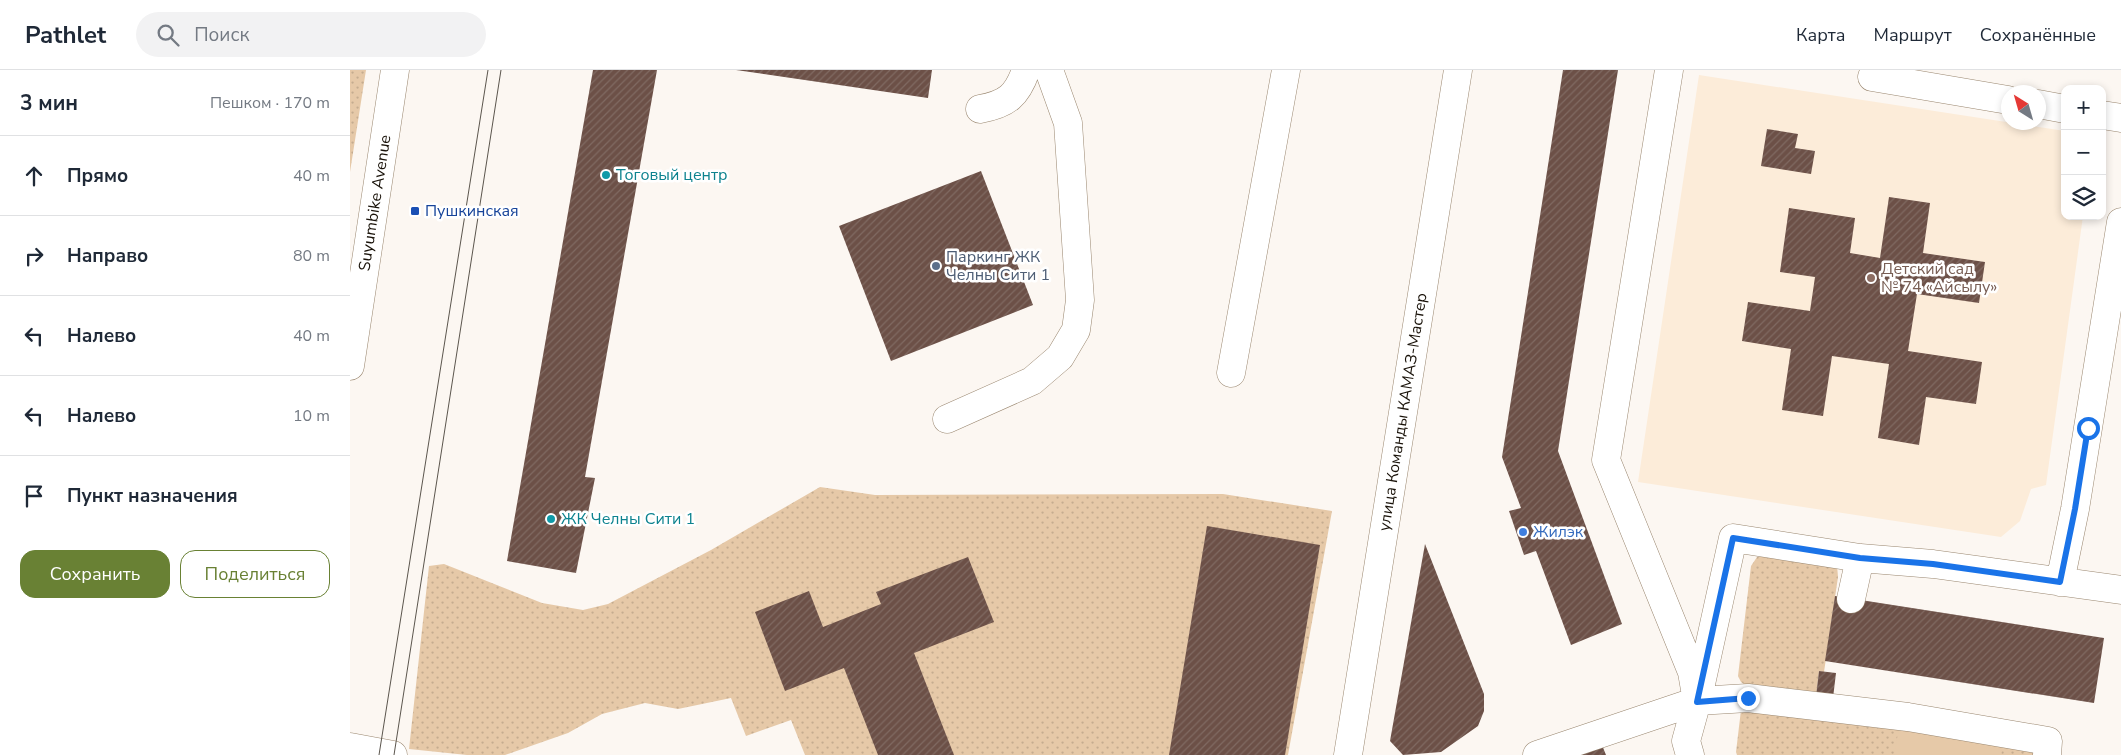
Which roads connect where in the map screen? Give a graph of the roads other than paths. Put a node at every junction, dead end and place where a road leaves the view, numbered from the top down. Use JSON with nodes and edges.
{"nodes":[{"id":1,"x":395,"y":70,"type":"edge"},
{"id":2,"x":1026,"y":70,"type":"edge"},
{"id":3,"x":1049,"y":70,"type":"edge"},
{"id":4,"x":1286,"y":70,"type":"edge"},
{"id":5,"x":1458,"y":70,"type":"edge"},
{"id":6,"x":1669,"y":70,"type":"edge"},
{"id":7,"x":1872,"y":78,"type":"dead end"},
{"id":8,"x":2001,"y":99,"type":"edge"},
{"id":9,"x":2046,"y":105,"type":"edge"},
{"id":10,"x":2061,"y":108,"type":"edge"},
{"id":11,"x":980,"y":109,"type":"dead end"},
{"id":12,"x":2106,"y":116,"type":"edge"},
{"id":13,"x":2121,"y":118,"type":"edge"},
{"id":14,"x":2121,"y":222,"type":"edge"},
{"id":15,"x":350,"y":366,"type":"edge"},
{"id":16,"x":1231,"y":373,"type":"dead end"},
{"id":17,"x":947,"y":418,"type":"dead end"},
{"id":18,"x":1860,"y":558,"type":"junction"},
{"id":19,"x":2060,"y":582,"type":"junction"},
{"id":20,"x":2121,"y":590,"type":"edge"},
{"id":21,"x":1851,"y":599,"type":"dead end"},
{"id":22,"x":1697,"y":702,"type":"junction"},
{"id":23,"x":350,"y":747,"type":"edge"},
{"id":24,"x":393,"y":755,"type":"edge"},
{"id":25,"x":1348,"y":755,"type":"edge"},
{"id":26,"x":1537,"y":755,"type":"edge"},
{"id":27,"x":1690,"y":755,"type":"edge"},
{"id":28,"x":2047,"y":755,"type":"edge"}],
"edges":[{"from":1,"to":15,"type":"street","name":"Suyumbike Avenue"},
{"from":2,"to":11,"type":"street"},
{"from":3,"to":17,"type":"street"},
{"from":4,"to":16,"type":"street"},
{"from":5,"to":25,"type":"street","name":"улица Команды КАМАЗ-Мастер"},
{"from":6,"to":22,"type":"street"},
{"from":7,"to":8,"type":"street"},
{"from":9,"to":10,"type":"street"},
{"from":12,"to":13,"type":"street"},
{"from":14,"to":19,"type":"street"},
{"from":18,"to":19,"type":"street"},
{"from":18,"to":21,"type":"street"},
{"from":18,"to":22,"type":"street"},
{"from":19,"to":20,"type":"street"},
{"from":22,"to":26,"type":"street"},
{"from":22,"to":27,"type":"street"},
{"from":22,"to":28,"type":"street"},
{"from":23,"to":24,"type":"street"}]}
